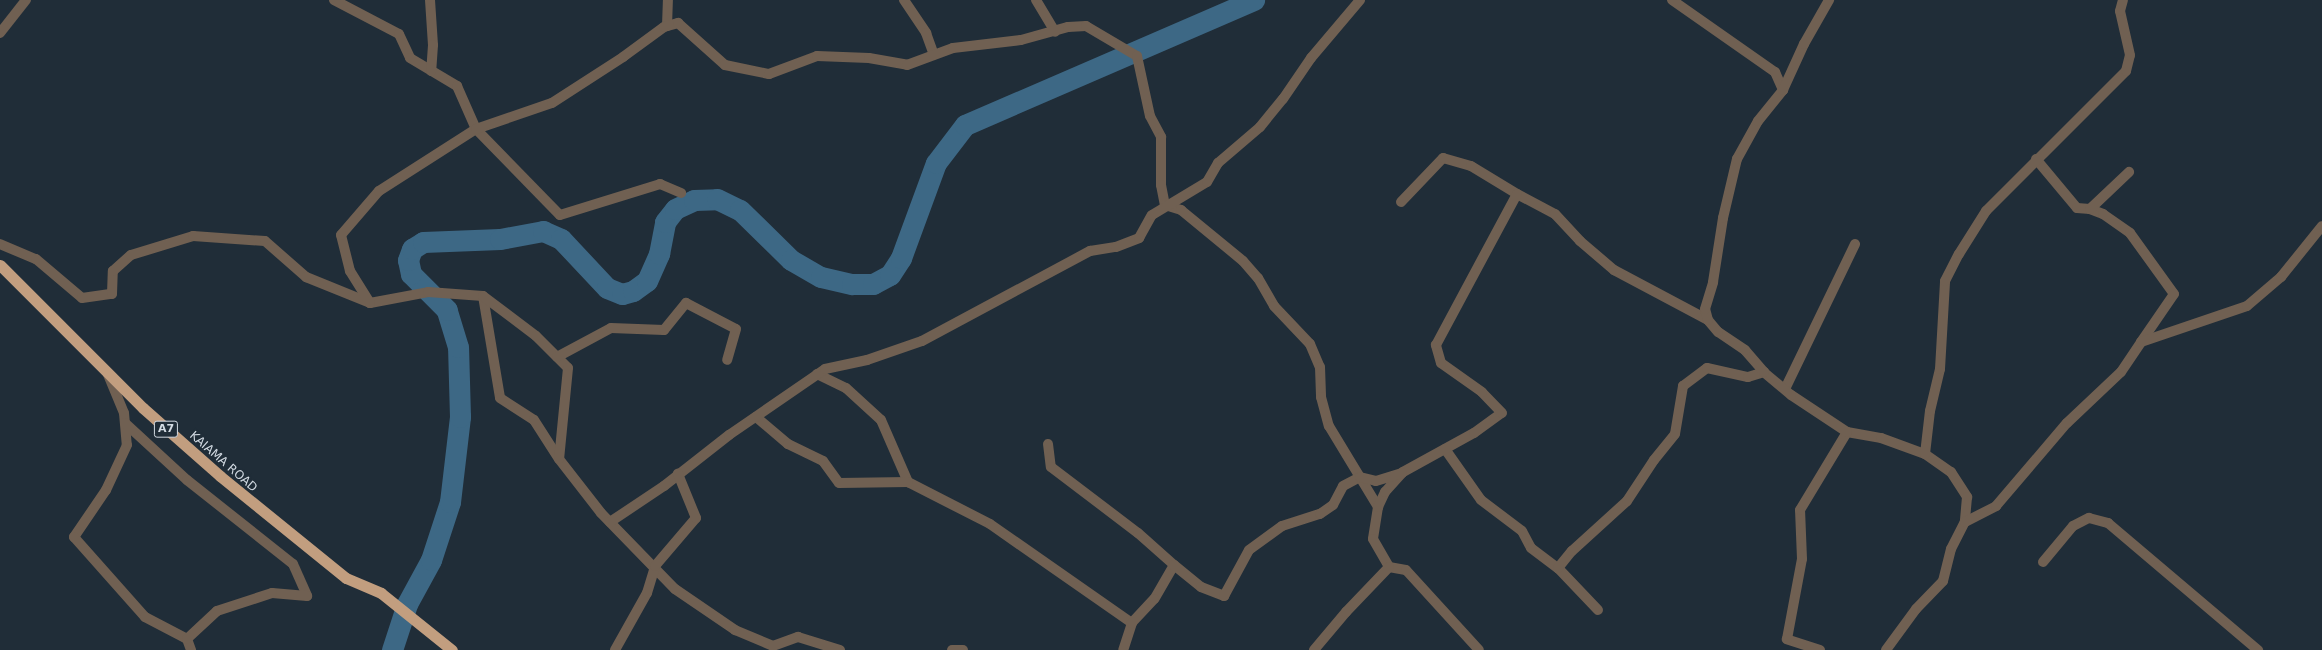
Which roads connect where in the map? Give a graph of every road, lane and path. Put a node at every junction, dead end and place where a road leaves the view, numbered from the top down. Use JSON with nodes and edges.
{"nodes":[{"id":1,"x":26,"y":0,"type":"edge"},
{"id":2,"x":334,"y":0,"type":"edge"},
{"id":3,"x":430,"y":0,"type":"edge"},
{"id":4,"x":668,"y":0,"type":"edge"},
{"id":5,"x":904,"y":0,"type":"edge"},
{"id":6,"x":1036,"y":0,"type":"edge"},
{"id":7,"x":1360,"y":0,"type":"edge"},
{"id":8,"x":1672,"y":0,"type":"edge"},
{"id":9,"x":1830,"y":0,"type":"edge"},
{"id":10,"x":2123,"y":0,"type":"edge"},
{"id":11,"x":667,"y":26,"type":"junction"},
{"id":12,"x":1055,"y":32,"type":"junction"},
{"id":13,"x":0,"y":34,"type":"edge"},
{"id":14,"x":934,"y":55,"type":"junction"},
{"id":15,"x":431,"y":71,"type":"junction"},
{"id":16,"x":1783,"y":90,"type":"junction"},
{"id":17,"x":476,"y":129,"type":"junction"},
{"id":18,"x":2036,"y":159,"type":"junction"},
{"id":19,"x":2129,"y":172,"type":"dead end"},
{"id":20,"x":681,"y":193,"type":"dead end"},
{"id":21,"x":1517,"y":194,"type":"junction"},
{"id":22,"x":1400,"y":202,"type":"dead end"},
{"id":23,"x":1165,"y":205,"type":"junction"},
{"id":24,"x":2090,"y":209,"type":"junction"},
{"id":25,"x":2322,"y":226,"type":"edge"},
{"id":26,"x":0,"y":244,"type":"edge"},
{"id":27,"x":1855,"y":244,"type":"dead end"},
{"id":28,"x":0,"y":265,"type":"edge"},
{"id":29,"x":483,"y":296,"type":"junction"},
{"id":30,"x":370,"y":303,"type":"junction"},
{"id":31,"x":1708,"y":320,"type":"junction"},
{"id":32,"x":2141,"y":342,"type":"junction"},
{"id":33,"x":557,"y":357,"type":"junction"},
{"id":34,"x":727,"y":360,"type":"dead end"},
{"id":35,"x":106,"y":370,"type":"junction"},
{"id":36,"x":1764,"y":372,"type":"junction"},
{"id":37,"x":817,"y":374,"type":"junction"},
{"id":38,"x":1785,"y":389,"type":"junction"},
{"id":39,"x":756,"y":417,"type":"junction"},
{"id":40,"x":125,"y":423,"type":"junction"},
{"id":41,"x":1847,"y":432,"type":"junction"},
{"id":42,"x":1048,"y":444,"type":"dead end"},
{"id":43,"x":1445,"y":450,"type":"junction"},
{"id":44,"x":1925,"y":454,"type":"junction"},
{"id":45,"x":559,"y":459,"type":"junction"},
{"id":46,"x":1403,"y":472,"type":"junction"},
{"id":47,"x":678,"y":474,"type":"junction"},
{"id":48,"x":1360,"y":477,"type":"junction"},
{"id":49,"x":908,"y":482,"type":"junction"},
{"id":50,"x":1378,"y":507,"type":"junction"},
{"id":51,"x":610,"y":522,"type":"junction"},
{"id":52,"x":1965,"y":522,"type":"junction"},
{"id":53,"x":2043,"y":562,"type":"dead end"},
{"id":54,"x":1174,"y":565,"type":"junction"},
{"id":55,"x":655,"y":566,"type":"junction"},
{"id":56,"x":1389,"y":567,"type":"junction"},
{"id":57,"x":1558,"y":568,"type":"junction"},
{"id":58,"x":1598,"y":610,"type":"dead end"},
{"id":59,"x":1132,"y":623,"type":"junction"},
{"id":60,"x":187,"y":639,"type":"junction"},
{"id":61,"x":775,"y":648,"type":"edge"},
{"id":62,"x":191,"y":650,"type":"edge"},
{"id":63,"x":452,"y":650,"type":"edge"},
{"id":64,"x":615,"y":650,"type":"edge"},
{"id":65,"x":840,"y":650,"type":"edge"},
{"id":66,"x":952,"y":650,"type":"edge"},
{"id":67,"x":963,"y":650,"type":"edge"},
{"id":68,"x":1123,"y":650,"type":"edge"},
{"id":69,"x":1314,"y":650,"type":"edge"},
{"id":70,"x":1480,"y":650,"type":"edge"},
{"id":71,"x":1820,"y":650,"type":"edge"},
{"id":72,"x":1886,"y":650,"type":"edge"},
{"id":73,"x":2258,"y":650,"type":"edge"}],
"edges":[{"from":1,"to":13,"type":"street"},
{"from":2,"to":15,"type":"street"},
{"from":3,"to":15,"type":"street"},
{"from":4,"to":11,"type":"street"},
{"from":5,"to":14,"type":"street"},
{"from":6,"to":12,"type":"street"},
{"from":7,"to":23,"type":"street"},
{"from":8,"to":16,"type":"street"},
{"from":9,"to":16,"type":"street"},
{"from":10,"to":18,"type":"street"},
{"from":11,"to":14,"type":"street"},
{"from":11,"to":17,"type":"street"},
{"from":12,"to":14,"type":"street"},
{"from":12,"to":23,"type":"street"},
{"from":15,"to":17,"type":"street"},
{"from":16,"to":31,"type":"street"},
{"from":17,"to":20,"type":"street"},
{"from":17,"to":30,"type":"street"},
{"from":18,"to":24,"type":"street"},
{"from":18,"to":44,"type":"street"},
{"from":19,"to":24,"type":"street"},
{"from":21,"to":22,"type":"street"},
{"from":21,"to":31,"type":"street"},
{"from":21,"to":43,"type":"street"},
{"from":23,"to":37,"type":"street"},
{"from":23,"to":48,"type":"street"},
{"from":24,"to":32,"type":"street"},
{"from":25,"to":32,"type":"street"},
{"from":26,"to":30,"type":"street"},
{"from":27,"to":38,"type":"street"},
{"from":28,"to":35,"type":"highway","name":"KAIAMA ROAD","number":"A7"},
{"from":29,"to":30,"type":"street"},
{"from":29,"to":33,"type":"street"},
{"from":29,"to":45,"type":"street"},
{"from":31,"to":36,"type":"street"},
{"from":32,"to":52,"type":"street"},
{"from":33,"to":34,"type":"street"},
{"from":33,"to":45,"type":"street"},
{"from":35,"to":40,"type":"street"},
{"from":35,"to":63,"type":"highway","name":"KAIAMA ROAD","number":"A7"},
{"from":36,"to":38,"type":"street"},
{"from":36,"to":57,"type":"street"},
{"from":37,"to":39,"type":"street"},
{"from":37,"to":49,"type":"street"},
{"from":38,"to":41,"type":"street"},
{"from":39,"to":47,"type":"street"},
{"from":39,"to":49,"type":"street"},
{"from":40,"to":60,"type":"street"},
{"from":40,"to":60,"type":"street"},
{"from":41,"to":44,"type":"street"},
{"from":41,"to":71,"type":"street"},
{"from":42,"to":54,"type":"street"},
{"from":43,"to":46,"type":"street"},
{"from":43,"to":57,"type":"street"},
{"from":44,"to":52,"type":"street"},
{"from":45,"to":51,"type":"street"},
{"from":46,"to":48,"type":"street"},
{"from":46,"to":50,"type":"street"},
{"from":47,"to":51,"type":"street"},
{"from":47,"to":55,"type":"street"},
{"from":48,"to":50,"type":"street"},
{"from":48,"to":54,"type":"street"},
{"from":49,"to":59,"type":"street"},
{"from":50,"to":56,"type":"street"},
{"from":51,"to":55,"type":"street"},
{"from":52,"to":72,"type":"street"},
{"from":53,"to":73,"type":"street"},
{"from":54,"to":59,"type":"street"},
{"from":55,"to":61,"type":"street"},
{"from":55,"to":64,"type":"street"},
{"from":56,"to":69,"type":"street"},
{"from":56,"to":70,"type":"street"},
{"from":57,"to":58,"type":"street"},
{"from":59,"to":68,"type":"street"},
{"from":60,"to":62,"type":"street"},
{"from":61,"to":65,"type":"street"},
{"from":66,"to":67,"type":"street"}]}
